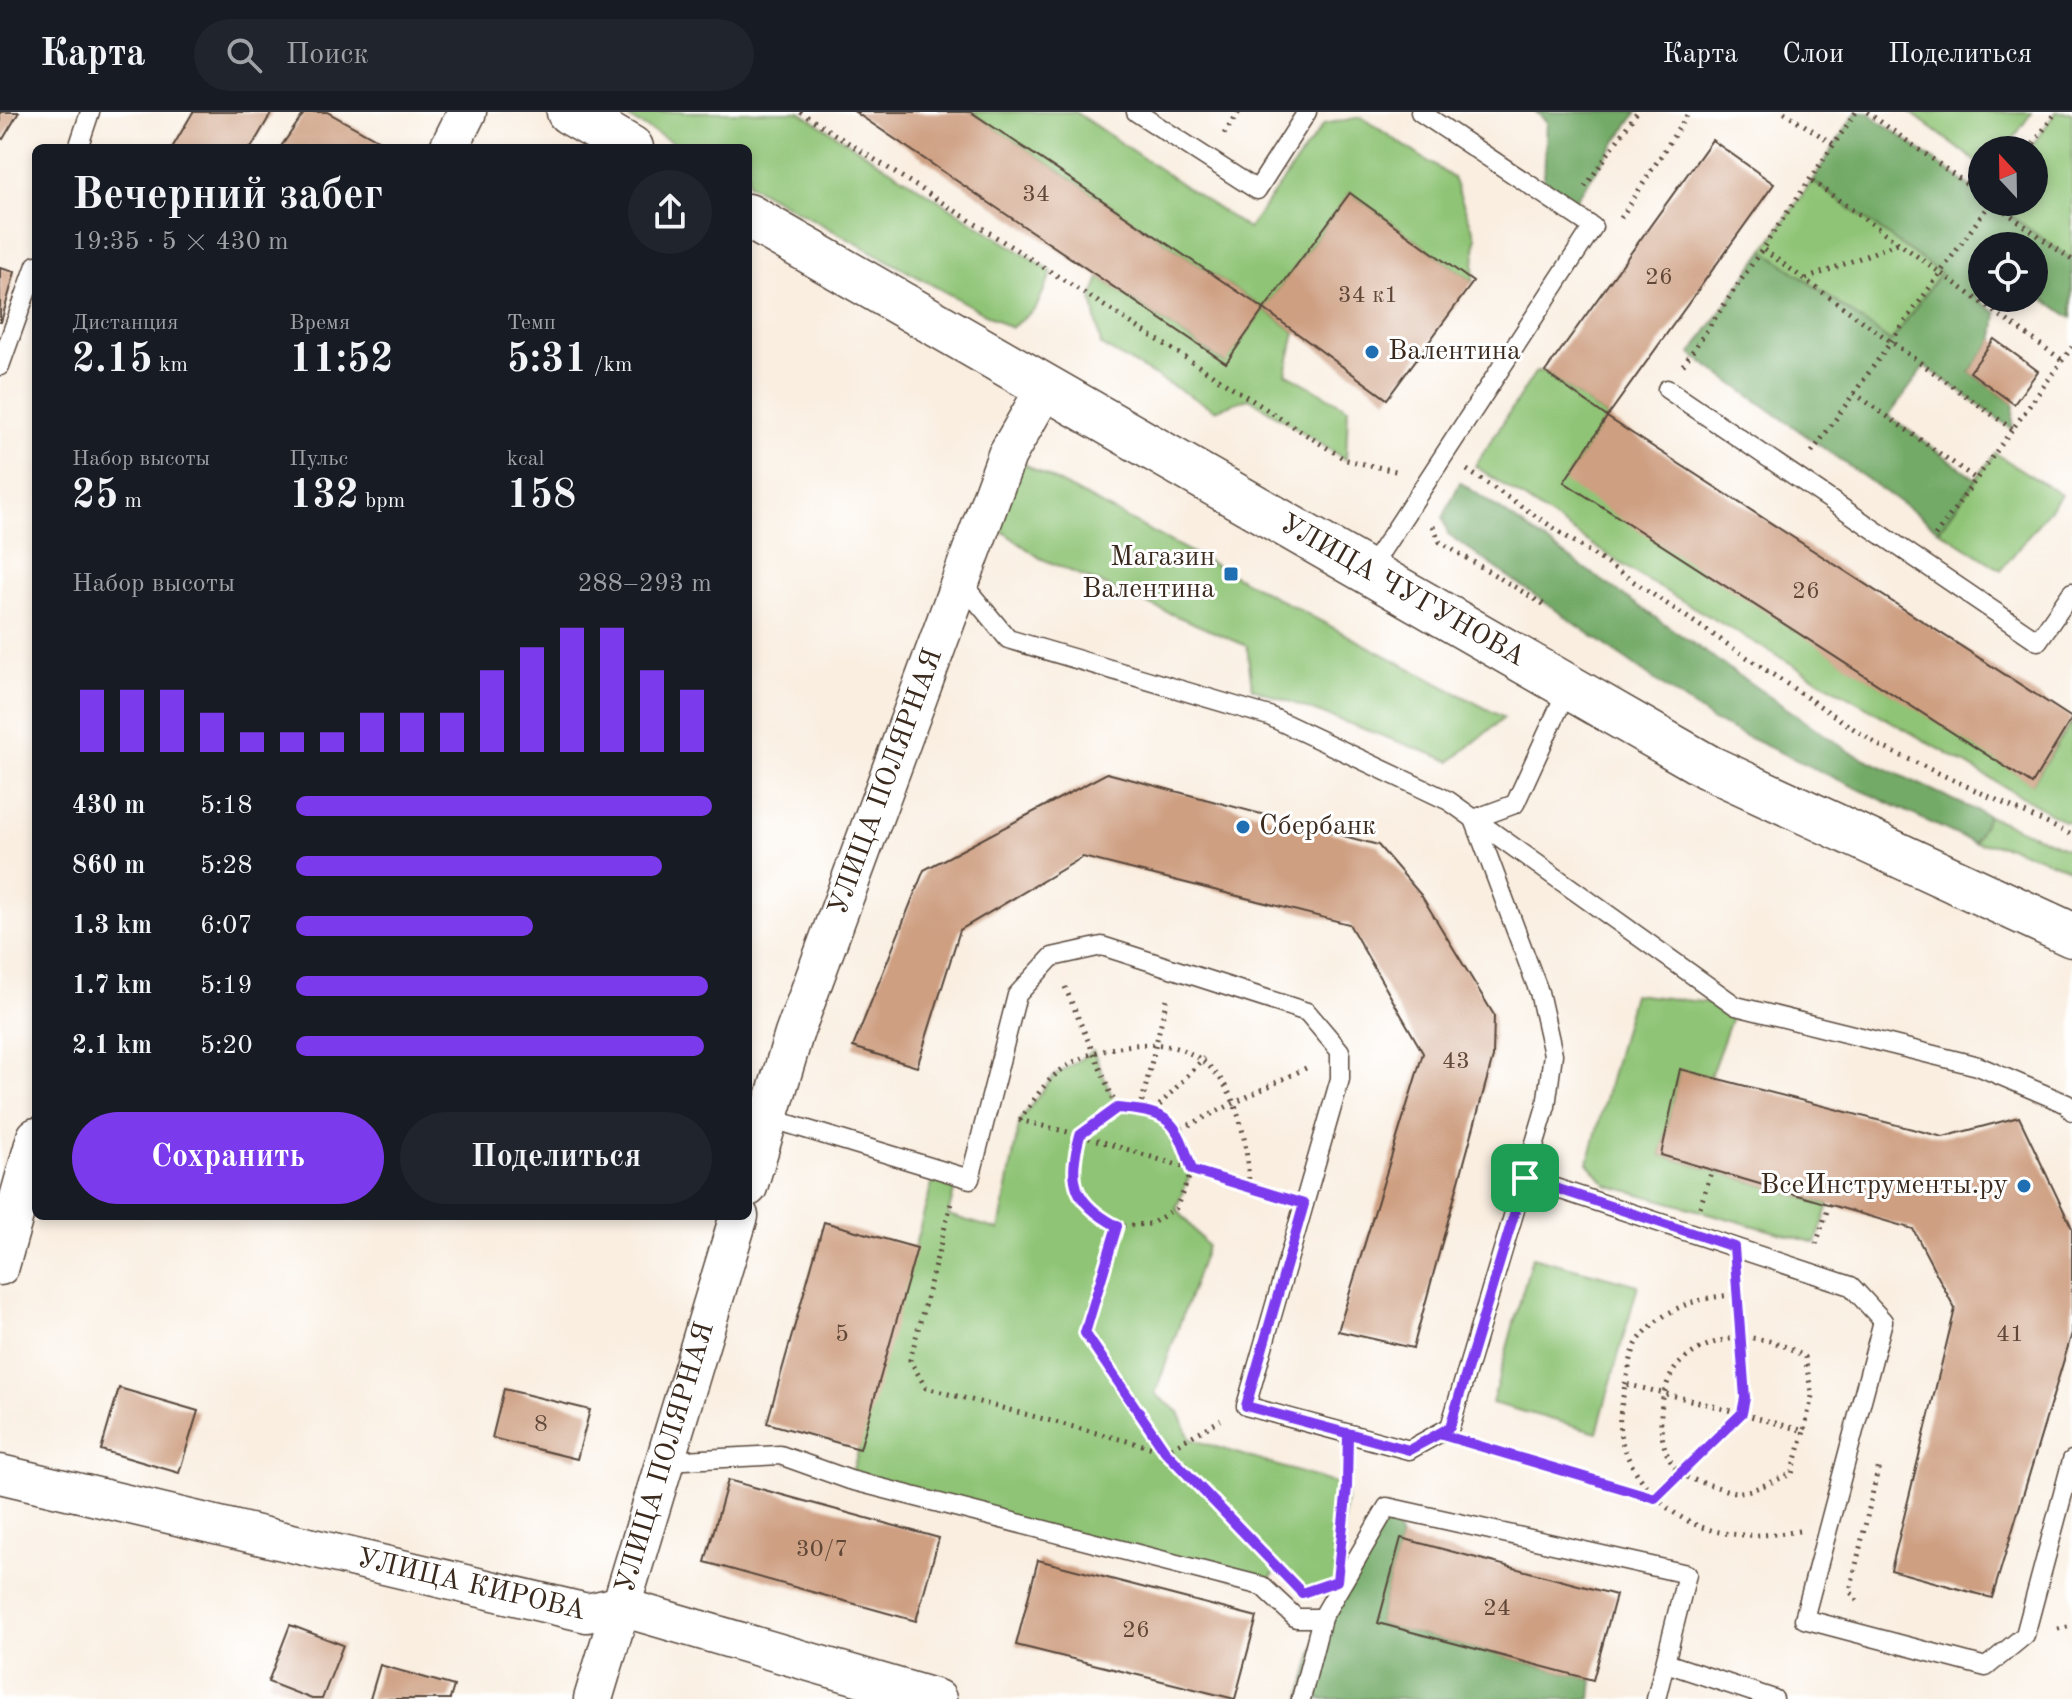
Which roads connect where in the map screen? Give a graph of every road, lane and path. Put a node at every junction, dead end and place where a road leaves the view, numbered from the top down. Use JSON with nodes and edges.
{"nodes":[{"id":1,"x":90,"y":112,"type":"edge"},
{"id":2,"x":467,"y":112,"type":"edge"},
{"id":3,"x":569,"y":112,"type":"edge"},
{"id":4,"x":800,"y":112,"type":"edge"},
{"id":5,"x":1136,"y":112,"type":"edge"},
{"id":6,"x":1307,"y":112,"type":"edge"},
{"id":7,"x":1420,"y":112,"type":"edge"},
{"id":8,"x":1637,"y":112,"type":"edge"},
{"id":9,"x":1689,"y":112,"type":"edge"},
{"id":10,"x":1784,"y":112,"type":"edge"},
{"id":11,"x":1856,"y":112,"type":"edge"},
{"id":12,"x":1867,"y":112,"type":"edge"},
{"id":13,"x":2056,"y":112,"type":"edge"},
{"id":14,"x":2039,"y":136,"type":"edge"},
{"id":15,"x":79,"y":144,"type":"edge"},
{"id":16,"x":451,"y":144,"type":"edge"},
{"id":17,"x":624,"y":144,"type":"edge"},
{"id":18,"x":1835,"y":145,"type":"junction"},
{"id":19,"x":1812,"y":181,"type":"junction"},
{"id":20,"x":1968,"y":185,"type":"edge"},
{"id":21,"x":1568,"y":211,"type":"junction"},
{"id":22,"x":1981,"y":216,"type":"edge"},
{"id":23,"x":2011,"y":216,"type":"edge"},
{"id":24,"x":752,"y":218,"type":"edge"},
{"id":25,"x":1612,"y":232,"type":"dead end"},
{"id":26,"x":1898,"y":243,"type":"junction"},
{"id":27,"x":1764,"y":250,"type":"junction"},
{"id":28,"x":2072,"y":260,"type":"edge"},
{"id":29,"x":1940,"y":273,"type":"junction"},
{"id":30,"x":32,"y":276,"type":"edge"},
{"id":31,"x":1805,"y":280,"type":"junction"},
{"id":32,"x":1891,"y":342,"type":"junction"},
{"id":33,"x":2072,"y":347,"type":"edge"},
{"id":34,"x":2062,"y":360,"type":"junction"},
{"id":35,"x":0,"y":366,"type":"edge"},
{"id":36,"x":1046,"y":387,"type":"junction"},
{"id":37,"x":1667,"y":389,"type":"joint"},
{"id":38,"x":1854,"y":393,"type":"junction"},
{"id":39,"x":2012,"y":429,"type":"junction"},
{"id":40,"x":1795,"y":476,"type":"junction"},
{"id":41,"x":1428,"y":479,"type":"junction"},
{"id":42,"x":1976,"y":479,"type":"junction"},
{"id":43,"x":1456,"y":481,"type":"dead end"},
{"id":44,"x":1432,"y":522,"type":"dead end"},
{"id":45,"x":1918,"y":560,"type":"junction"},
{"id":46,"x":1367,"y":573,"type":"junction"},
{"id":47,"x":961,"y":582,"type":"junction"},
{"id":48,"x":2072,"y":592,"type":"edge"},
{"id":49,"x":1548,"y":607,"type":"dead end"},
{"id":50,"x":1568,"y":688,"type":"junction"},
{"id":51,"x":1474,"y":819,"type":"junction"},
{"id":52,"x":2072,"y":835,"type":"edge"},
{"id":53,"x":2072,"y":935,"type":"edge"},
{"id":54,"x":1052,"y":957,"type":"junction"},
{"id":55,"x":1175,"y":970,"type":"junction"},
{"id":56,"x":1154,"y":1042,"type":"junction"},
{"id":57,"x":1093,"y":1051,"type":"junction"},
{"id":58,"x":1340,"y":1051,"type":"junction"},
{"id":59,"x":1204,"y":1058,"type":"junction"},
{"id":60,"x":1235,"y":1102,"type":"junction"},
{"id":61,"x":1117,"y":1108,"type":"junction"},
{"id":62,"x":988,"y":1110,"type":"junction"},
{"id":63,"x":1140,"y":1110,"type":"junction"},
{"id":64,"x":1154,"y":1111,"type":"junction"},
{"id":65,"x":2072,"y":1111,"type":"edge"},
{"id":66,"x":769,"y":1118,"type":"junction"},
{"id":67,"x":1020,"y":1120,"type":"junction"},
{"id":68,"x":1179,"y":1130,"type":"junction"},
{"id":69,"x":1080,"y":1135,"type":"junction"},
{"id":70,"x":32,"y":1151,"type":"edge"},
{"id":71,"x":1192,"y":1170,"type":"junction"},
{"id":72,"x":752,"y":1174,"type":"edge"},
{"id":73,"x":958,"y":1175,"type":"junction"},
{"id":74,"x":1525,"y":1178,"type":"junction"},
{"id":75,"x":1249,"y":1188,"type":"junction"},
{"id":76,"x":1304,"y":1204,"type":"junction"},
{"id":77,"x":1829,"y":1205,"type":"dead end"},
{"id":78,"x":738,"y":1220,"type":"edge"},
{"id":79,"x":1117,"y":1226,"type":"junction"},
{"id":80,"x":1816,"y":1243,"type":"junction"},
{"id":81,"x":1734,"y":1247,"type":"junction"},
{"id":82,"x":1827,"y":1247,"type":"dead end"},
{"id":83,"x":0,"y":1266,"type":"edge"},
{"id":84,"x":1807,"y":1271,"type":"junction"},
{"id":85,"x":1737,"y":1295,"type":"junction"},
{"id":86,"x":1741,"y":1339,"type":"junction"},
{"id":87,"x":1625,"y":1384,"type":"junction"},
{"id":88,"x":1663,"y":1393,"type":"junction"},
{"id":89,"x":1246,"y":1406,"type":"junction"},
{"id":90,"x":1742,"y":1413,"type":"junction"},
{"id":91,"x":1804,"y":1431,"type":"junction"},
{"id":92,"x":1348,"y":1433,"type":"junction"},
{"id":93,"x":1439,"y":1434,"type":"junction"},
{"id":94,"x":1165,"y":1451,"type":"junction"},
{"id":95,"x":1881,"y":1455,"type":"dead end"},
{"id":96,"x":2072,"y":1460,"type":"edge"},
{"id":97,"x":665,"y":1461,"type":"junction"},
{"id":98,"x":1681,"y":1473,"type":"junction"},
{"id":99,"x":0,"y":1474,"type":"edge"},
{"id":100,"x":1655,"y":1498,"type":"junction"},
{"id":101,"x":1830,"y":1526,"type":"junction"},
{"id":102,"x":1342,"y":1534,"type":"dead end"},
{"id":103,"x":1268,"y":1559,"type":"dead end"},
{"id":104,"x":1859,"y":1604,"type":"dead end"},
{"id":105,"x":618,"y":1606,"type":"junction"},
{"id":106,"x":1322,"y":1618,"type":"junction"},
{"id":107,"x":1666,"y":1663,"type":"junction"},
{"id":108,"x":593,"y":1699,"type":"edge"},
{"id":109,"x":937,"y":1699,"type":"edge"},
{"id":110,"x":1301,"y":1699,"type":"edge"},
{"id":111,"x":1656,"y":1699,"type":"edge"},
{"id":112,"x":1774,"y":1699,"type":"edge"}],
"edges":[{"from":1,"to":15,"type":"lane"},
{"from":2,"to":16,"type":"street"},
{"from":3,"to":17,"type":"main road"},
{"from":4,"to":41,"type":"path"},
{"from":5,"to":6,"type":"lane"},
{"from":7,"to":21,"type":"lane"},
{"from":8,"to":21,"type":"path"},
{"from":9,"to":25,"type":"path"},
{"from":10,"to":18,"type":"path"},
{"from":11,"to":18,"type":"path"},
{"from":12,"to":20,"type":"path"},
{"from":13,"to":14,"type":"path"},
{"from":18,"to":19,"type":"path"},
{"from":19,"to":26,"type":"path"},
{"from":19,"to":27,"type":"path"},
{"from":21,"to":41,"type":"lane"},
{"from":22,"to":29,"type":"path"},
{"from":23,"to":28,"type":"path"},
{"from":24,"to":36,"type":"main road","name":"УЛИЦА ЧУГУНОВА"},
{"from":26,"to":29,"type":"path"},
{"from":26,"to":31,"type":"path"},
{"from":27,"to":31,"type":"path"},
{"from":27,"to":37,"type":"path"},
{"from":29,"to":32,"type":"path"},
{"from":29,"to":34,"type":"path"},
{"from":30,"to":35,"type":"lane"},
{"from":31,"to":32,"type":"path"},
{"from":32,"to":38,"type":"path"},
{"from":32,"to":39,"type":"path"},
{"from":33,"to":34,"type":"path"},
{"from":34,"to":39,"type":"path"},
{"from":36,"to":46,"type":"main road","name":"УЛИЦА ЧУГУНОВА"},
{"from":36,"to":47,"type":"street","name":"УЛИЦА ПОЛЯРНАЯ"},
{"from":37,"to":40,"type":"lane"},
{"from":38,"to":40,"type":"path"},
{"from":38,"to":42,"type":"path"},
{"from":39,"to":42,"type":"path"},
{"from":40,"to":45,"type":"lane"},
{"from":41,"to":46,"type":"lane"},
{"from":42,"to":45,"type":"path"},
{"from":43,"to":52,"type":"path"},
{"from":44,"to":49,"type":"path"},
{"from":45,"to":48,"type":"lane"},
{"from":46,"to":50,"type":"main road","name":"УЛИЦА ЧУГУНОВА"},
{"from":47,"to":51,"type":"lane"},
{"from":47,"to":66,"type":"street","name":"УЛИЦА ПОЛЯРНАЯ"},
{"from":50,"to":51,"type":"lane"},
{"from":50,"to":53,"type":"main road","name":"УЛИЦА ЧУГУНОВА"},
{"from":51,"to":65,"type":"lane"},
{"from":51,"to":74,"type":"lane"},
{"from":54,"to":55,"type":"lane"},
{"from":54,"to":57,"type":"path"},
{"from":54,"to":62,"type":"lane"},
{"from":55,"to":56,"type":"path"},
{"from":55,"to":58,"type":"lane"},
{"from":56,"to":57,"type":"path"},
{"from":56,"to":59,"type":"path"},
{"from":56,"to":63,"type":"path"},
{"from":57,"to":61,"type":"path"},
{"from":57,"to":67,"type":"path"},
{"from":58,"to":60,"type":"path"},
{"from":58,"to":76,"type":"lane"},
{"from":59,"to":60,"type":"path"},
{"from":59,"to":64,"type":"path"},
{"from":60,"to":68,"type":"path"},
{"from":60,"to":75,"type":"path"},
{"from":61,"to":63,"type":"path"},
{"from":61,"to":69,"type":"path"},
{"from":62,"to":67,"type":"path"},
{"from":62,"to":73,"type":"lane"},
{"from":63,"to":64,"type":"path"},
{"from":64,"to":68,"type":"path"},
{"from":66,"to":72,"type":"street","name":"УЛИЦА ПОЛЯРНАЯ"},
{"from":66,"to":73,"type":"lane"},
{"from":67,"to":69,"type":"path"},
{"from":68,"to":71,"type":"path"},
{"from":69,"to":71,"type":"path"},
{"from":69,"to":79,"type":"path"},
{"from":70,"to":83,"type":"street"},
{"from":71,"to":75,"type":"path"},
{"from":71,"to":79,"type":"path"},
{"from":73,"to":94,"type":"path"},
{"from":74,"to":81,"type":"lane"},
{"from":74,"to":93,"type":"lane"},
{"from":75,"to":76,"type":"path"},
{"from":76,"to":89,"type":"lane"},
{"from":77,"to":80,"type":"path"},
{"from":78,"to":97,"type":"street","name":"УЛИЦА ПОЛЯРНАЯ"},
{"from":79,"to":94,"type":"path"},
{"from":80,"to":82,"type":"path"},
{"from":80,"to":84,"type":"path"},
{"from":81,"to":84,"type":"lane"},
{"from":81,"to":85,"type":"path"},
{"from":84,"to":101,"type":"lane"},
{"from":85,"to":86,"type":"path"},
{"from":85,"to":87,"type":"path"},
{"from":86,"to":88,"type":"path"},
{"from":86,"to":90,"type":"path"},
{"from":86,"to":91,"type":"path"},
{"from":87,"to":88,"type":"path"},
{"from":87,"to":100,"type":"path"},
{"from":88,"to":90,"type":"path"},
{"from":88,"to":98,"type":"path"},
{"from":89,"to":92,"type":"lane"},
{"from":89,"to":94,"type":"path"},
{"from":90,"to":91,"type":"path"},
{"from":90,"to":98,"type":"path"},
{"from":91,"to":98,"type":"path"},
{"from":92,"to":93,"type":"lane"},
{"from":92,"to":102,"type":"path"},
{"from":93,"to":100,"type":"path"},
{"from":94,"to":103,"type":"path"},
{"from":95,"to":104,"type":"path"},
{"from":96,"to":101,"type":"lane"},
{"from":97,"to":105,"type":"street","name":"УЛИЦА ПОЛЯРНАЯ"},
{"from":97,"to":106,"type":"lane"},
{"from":98,"to":100,"type":"path"},
{"from":99,"to":105,"type":"street","name":"УЛИЦА КИРОВА"},
{"from":100,"to":101,"type":"path"},
{"from":105,"to":108,"type":"street","name":"УЛИЦА ПОЛЯРНАЯ"},
{"from":105,"to":109,"type":"street","name":"УЛИЦА КИРОВА"},
{"from":106,"to":107,"type":"lane"},
{"from":106,"to":110,"type":"lane"},
{"from":107,"to":111,"type":"lane"},
{"from":107,"to":112,"type":"lane"}]}
